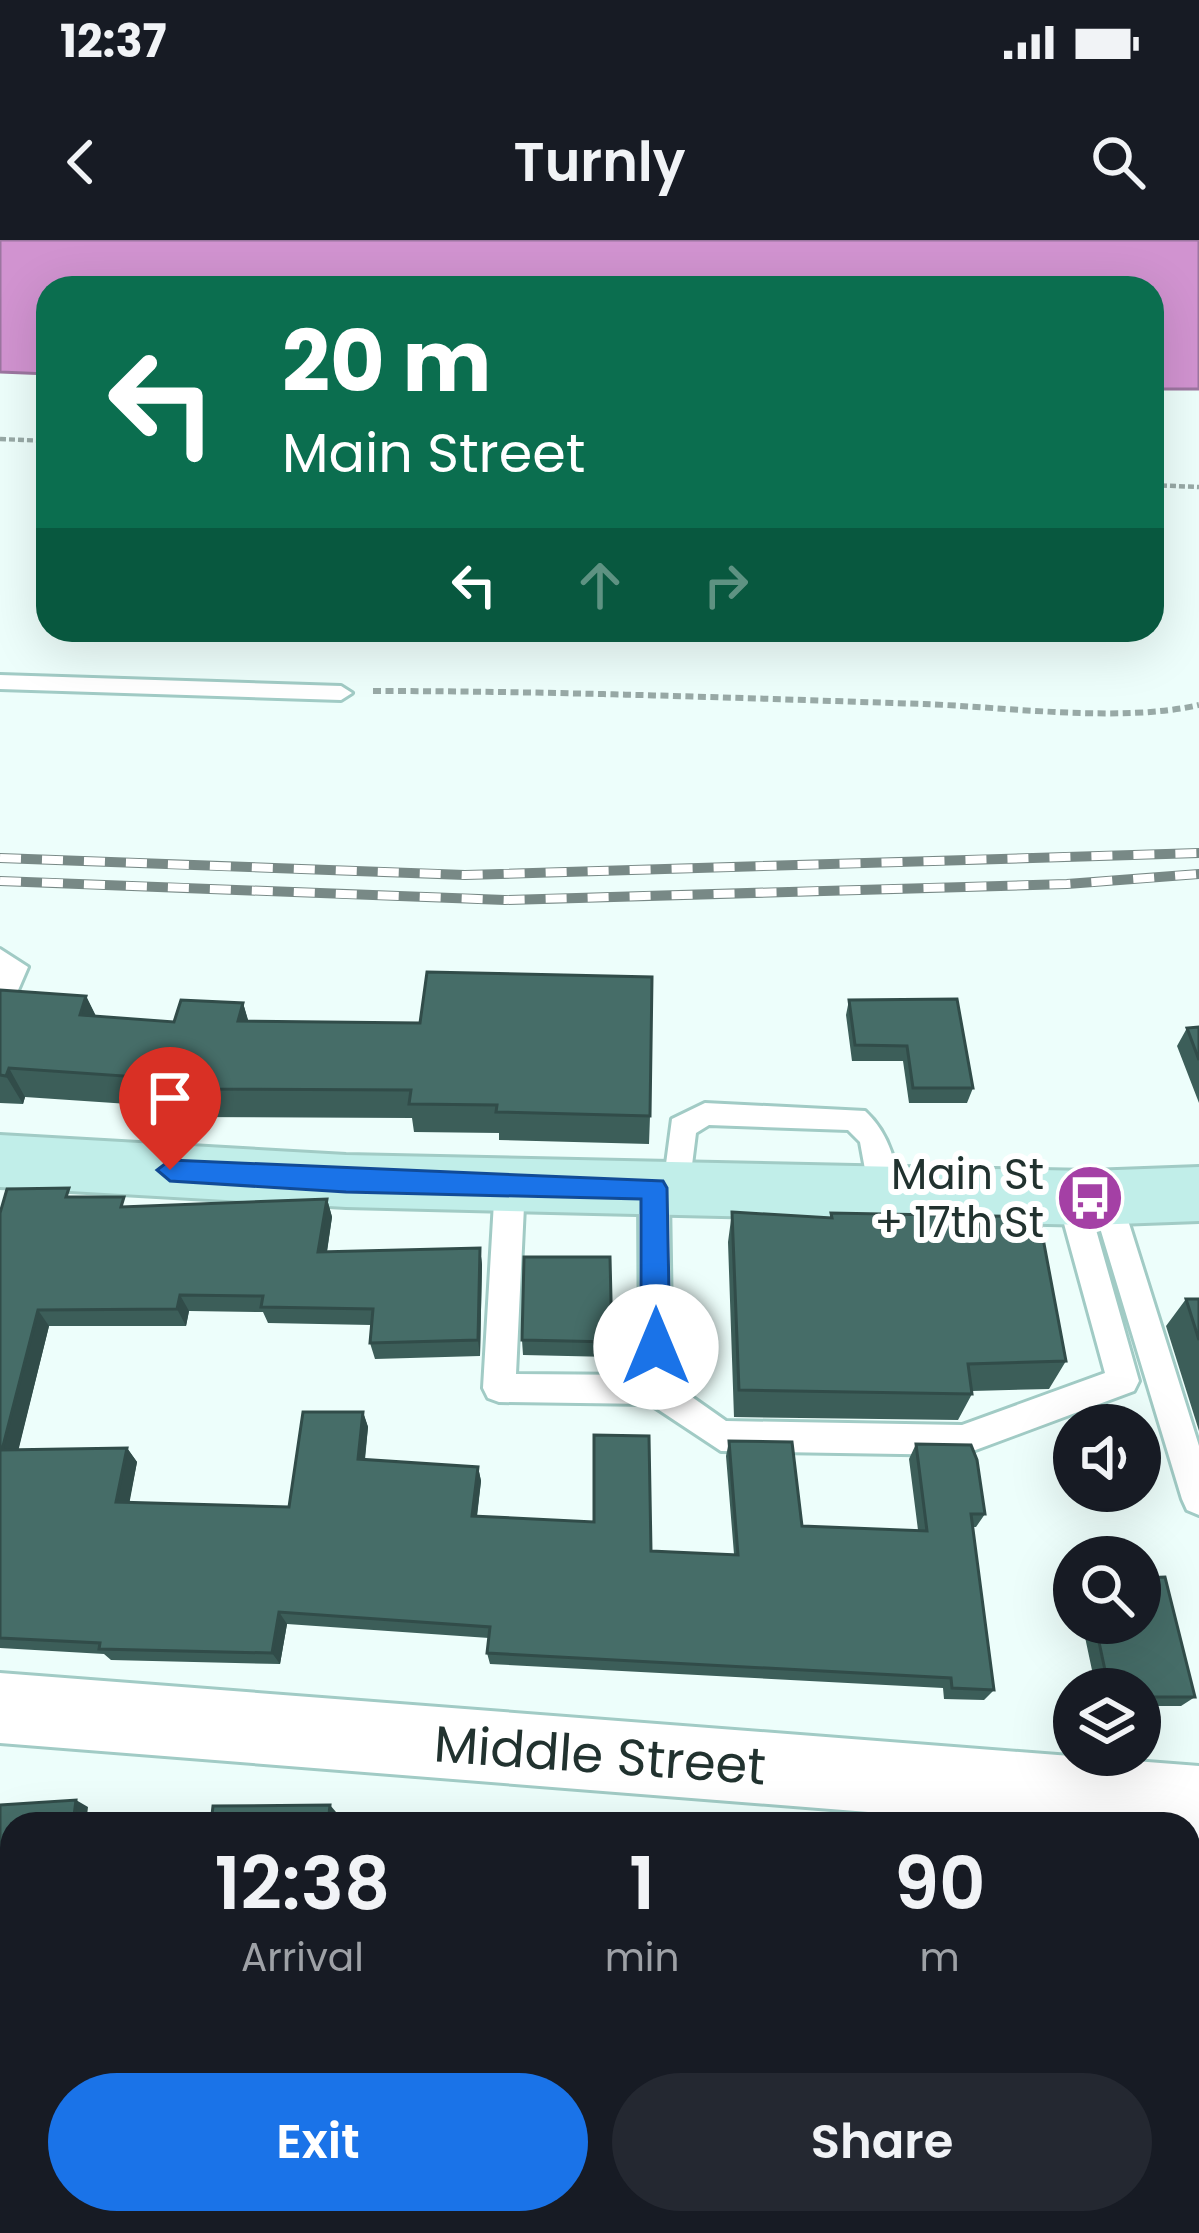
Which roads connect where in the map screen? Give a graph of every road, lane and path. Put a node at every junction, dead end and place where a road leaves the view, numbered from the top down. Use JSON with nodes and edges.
{"nodes":[{"id":1,"x":0,"y":439,"type":"edge"},
{"id":2,"x":36,"y":440,"type":"edge"},
{"id":3,"x":1164,"y":486,"type":"edge"},
{"id":4,"x":1199,"y":487,"type":"edge"},
{"id":5,"x":0,"y":682,"type":"edge"},
{"id":6,"x":341,"y":694,"type":"joint"},
{"id":7,"x":1199,"y":705,"type":"edge"},
{"id":8,"x":0,"y":958,"type":"edge"},
{"id":9,"x":0,"y":1004,"type":"edge"},
{"id":10,"x":0,"y":1160,"type":"edge"},
{"id":11,"x":510,"y":1185,"type":"junction"},
{"id":12,"x":666,"y":1189,"type":"junction"},
{"id":13,"x":1199,"y":1194,"type":"edge"},
{"id":14,"x":1089,"y":1198,"type":"junction"},
{"id":15,"x":656,"y":1390,"type":"junction"},
{"id":16,"x":1199,"y":1499,"type":"edge"},
{"id":17,"x":0,"y":1708,"type":"edge"},
{"id":18,"x":1199,"y":1802,"type":"edge"}],
"edges":[{"from":1,"to":2,"type":"path"},
{"from":3,"to":4,"type":"path"},
{"from":5,"to":6,"type":"lane"},
{"from":6,"to":7,"type":"path"},
{"from":8,"to":9,"type":"lane"},
{"from":10,"to":11,"type":"main road"},
{"from":11,"to":12,"type":"main road"},
{"from":11,"to":15,"type":"lane"},
{"from":12,"to":14,"type":"main road"},
{"from":12,"to":15,"type":"lane"},
{"from":13,"to":14,"type":"main road"},
{"from":14,"to":15,"type":"lane"},
{"from":14,"to":16,"type":"lane"},
{"from":17,"to":18,"type":"street","name":"Middle Street"}]}
